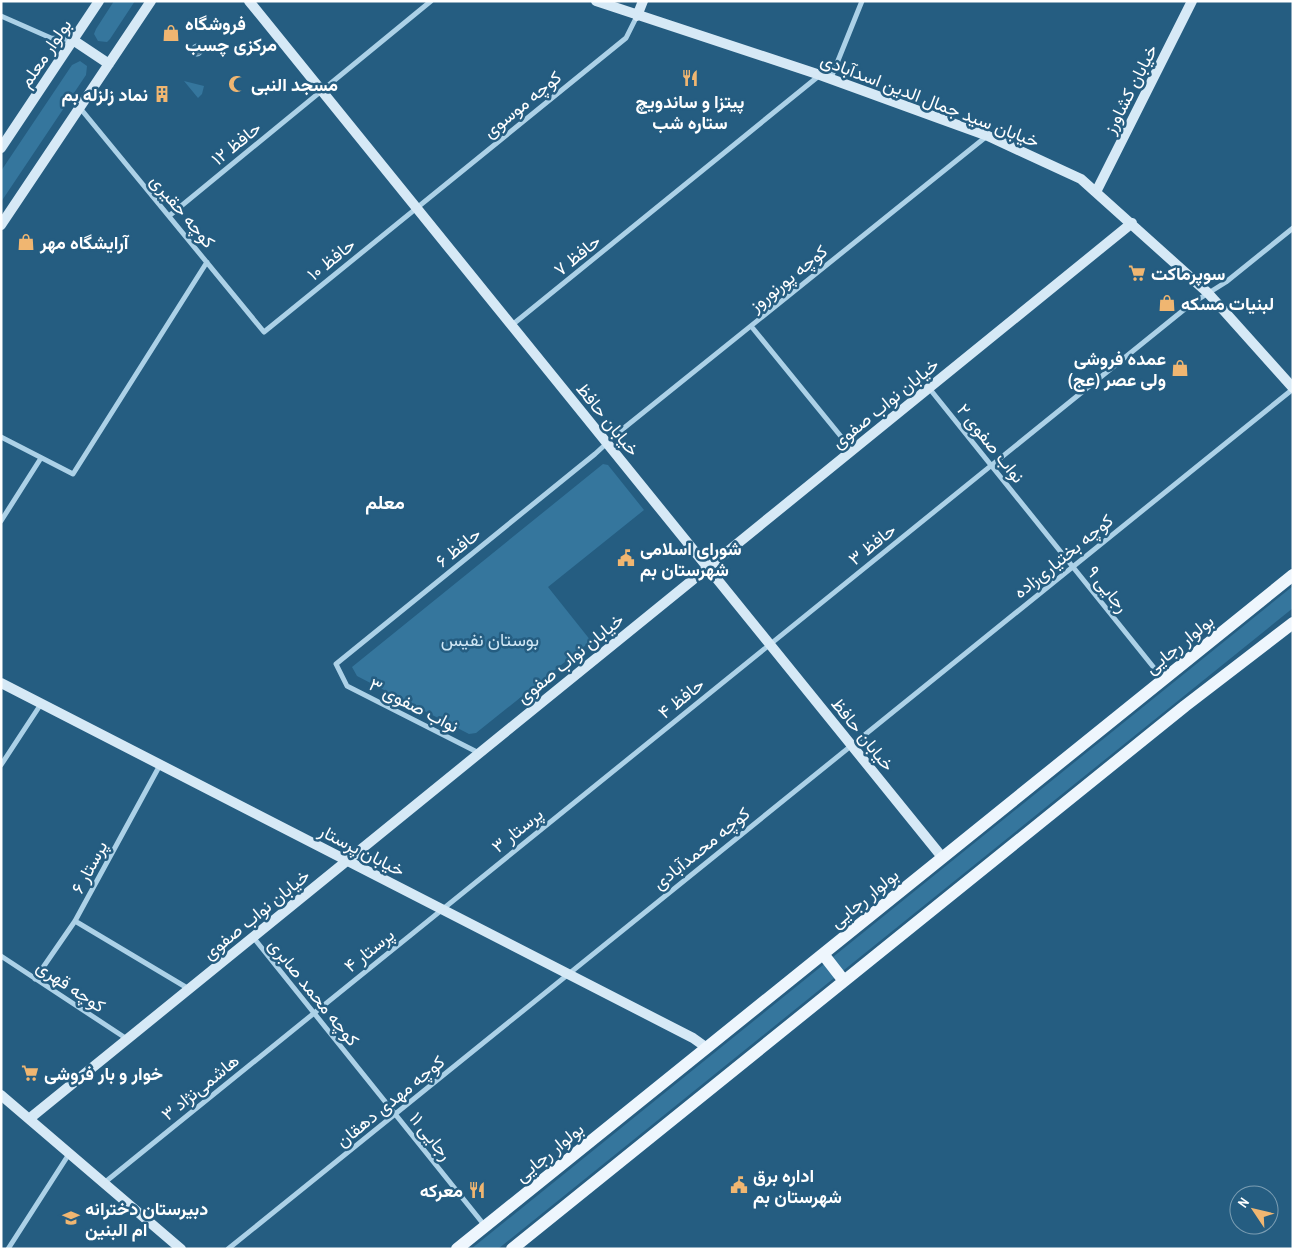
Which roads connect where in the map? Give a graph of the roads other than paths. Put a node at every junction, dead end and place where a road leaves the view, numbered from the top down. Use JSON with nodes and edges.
{"nodes":[{"id":1,"x":99,"y":1,"type":"edge"},
{"id":2,"x":150,"y":1,"type":"edge"},
{"id":3,"x":249,"y":1,"type":"edge"},
{"id":4,"x":431,"y":1,"type":"edge"},
{"id":5,"x":596,"y":1,"type":"edge"},
{"id":6,"x":643,"y":1,"type":"edge"},
{"id":7,"x":862,"y":1,"type":"edge"},
{"id":8,"x":1192,"y":1,"type":"edge"},
{"id":9,"x":1,"y":16,"type":"edge"},
{"id":10,"x":637,"y":16,"type":"junction"},
{"id":11,"x":73,"y":40,"type":"junction"},
{"id":12,"x":109,"y":64,"type":"junction"},
{"id":13,"x":825,"y":76,"type":"junction"},
{"id":14,"x":322,"y":91,"type":"junction"},
{"id":15,"x":80,"y":108,"type":"junction"},
{"id":16,"x":988,"y":136,"type":"junction"},
{"id":17,"x":1,"y":148,"type":"edge"},
{"id":18,"x":1096,"y":192,"type":"junction"},
{"id":19,"x":416,"y":208,"type":"junction"},
{"id":20,"x":169,"y":216,"type":"junction"},
{"id":21,"x":1132,"y":223,"type":"junction"},
{"id":22,"x":1,"y":225,"type":"edge"},
{"id":23,"x":1293,"y":228,"type":"edge"},
{"id":24,"x":207,"y":262,"type":"junction"},
{"id":25,"x":1208,"y":293,"type":"junction"},
{"id":26,"x":512,"y":326,"type":"junction"},
{"id":27,"x":751,"y":326,"type":"junction"},
{"id":28,"x":264,"y":332,"type":"joint"},
{"id":29,"x":928,"y":388,"type":"junction"},
{"id":30,"x":1293,"y":388,"type":"edge"},
{"id":31,"x":1,"y":437,"type":"edge"},
{"id":32,"x":607,"y":444,"type":"junction"},
{"id":33,"x":852,"y":450,"type":"junction"},
{"id":34,"x":41,"y":458,"type":"junction"},
{"id":35,"x":991,"y":465,"type":"junction"},
{"id":36,"x":1032,"y":516,"type":"joint"},
{"id":37,"x":1,"y":521,"type":"edge"},
{"id":38,"x":1072,"y":566,"type":"junction"},
{"id":39,"x":708,"y":568,"type":"junction"},
{"id":40,"x":1293,"y":575,"type":"edge"},
{"id":41,"x":1293,"y":623,"type":"edge"},
{"id":42,"x":770,"y":644,"type":"junction"},
{"id":43,"x":342,"y":675,"type":"joint"},
{"id":44,"x":1163,"y":679,"type":"junction"},
{"id":45,"x":1,"y":683,"type":"edge"},
{"id":46,"x":41,"y":704,"type":"junction"},
{"id":47,"x":851,"y":745,"type":"junction"},
{"id":48,"x":479,"y":754,"type":"junction"},
{"id":49,"x":1,"y":765,"type":"edge"},
{"id":50,"x":160,"y":765,"type":"junction"},
{"id":51,"x":609,"y":774,"type":"joint"},
{"id":52,"x":942,"y":857,"type":"junction"},
{"id":53,"x":347,"y":860,"type":"junction"},
{"id":54,"x":442,"y":909,"type":"junction"},
{"id":55,"x":76,"y":921,"type":"junction"},
{"id":56,"x":253,"y":937,"type":"junction"},
{"id":57,"x":822,"y":954,"type":"junction"},
{"id":58,"x":1,"y":956,"type":"edge"},
{"id":59,"x":569,"y":974,"type":"junction"},
{"id":60,"x":35,"y":979,"type":"junction"},
{"id":61,"x":844,"y":981,"type":"junction"},
{"id":62,"x":189,"y":989,"type":"junction"},
{"id":63,"x":314,"y":1013,"type":"junction"},
{"id":64,"x":126,"y":1039,"type":"junction"},
{"id":65,"x":707,"y":1048,"type":"junction"},
{"id":66,"x":354,"y":1063,"type":"joint"},
{"id":67,"x":1,"y":1095,"type":"edge"},
{"id":68,"x":395,"y":1114,"type":"junction"},
{"id":69,"x":29,"y":1118,"type":"junction"},
{"id":70,"x":69,"y":1153,"type":"junction"},
{"id":71,"x":104,"y":1183,"type":"junction"},
{"id":72,"x":485,"y":1226,"type":"junction"},
{"id":73,"x":8,"y":1249,"type":"edge"},
{"id":74,"x":181,"y":1249,"type":"edge"},
{"id":75,"x":228,"y":1249,"type":"edge"},
{"id":76,"x":457,"y":1249,"type":"edge"},
{"id":77,"x":512,"y":1249,"type":"edge"}],
"edges":[{"from":1,"to":11,"type":"street","name":"بولوار معلم"},
{"from":2,"to":12,"type":"street"},
{"from":3,"to":14,"type":"street","name":"خیابان حافظ"},
{"from":4,"to":14,"type":"street","name":"حافظ ۱۲"},
{"from":5,"to":10,"type":"street","name":"خیابان سید جمال الدین اسدآبادی"},
{"from":6,"to":10,"type":"street"},
{"from":7,"to":13,"type":"street"},
{"from":8,"to":18,"type":"street","name":"خیابان کشاورز"},
{"from":9,"to":11,"type":"street"},
{"from":10,"to":13,"type":"street","name":"خیابان سید جمال الدین اسدآبادی"},
{"from":10,"to":19,"type":"street","name":"کوچه موسوی"},
{"from":11,"to":12,"type":"street"},
{"from":11,"to":17,"type":"street","name":"بولوار معلم"},
{"from":12,"to":15,"type":"street"},
{"from":13,"to":16,"type":"street","name":"خیابان سید جمال الدین اسدآبادی"},
{"from":13,"to":26,"type":"street","name":"حافظ ۷"},
{"from":14,"to":19,"type":"street","name":"خیابان حافظ"},
{"from":14,"to":20,"type":"street","name":"حافظ ۱۲"},
{"from":15,"to":20,"type":"street","name":"کوچه حقیری"},
{"from":15,"to":22,"type":"street"},
{"from":16,"to":18,"type":"street","name":"خیابان سید جمال الدین اسدآبادی"},
{"from":16,"to":27,"type":"street","name":"کوچه پورنوروز"},
{"from":18,"to":21,"type":"street","name":"خیابان سید جمال الدین اسدآبادی"},
{"from":19,"to":26,"type":"street","name":"خیابان حافظ"},
{"from":19,"to":28,"type":"street","name":"حافظ ۱۰"},
{"from":20,"to":24,"type":"street","name":"کوچه حقیری"},
{"from":21,"to":25,"type":"street","name":"خیابان سید جمال الدین اسدآبادی"},
{"from":21,"to":29,"type":"street","name":"خیابان نواب صفوی"},
{"from":23,"to":25,"type":"street","name":"حافظ ۳"},
{"from":24,"to":28,"type":"street","name":"کوچه حقیری"},
{"from":24,"to":34,"type":"street"},
{"from":25,"to":30,"type":"street","name":"خیابان سید جمال الدین اسدآبادی"},
{"from":25,"to":35,"type":"street","name":"حافظ ۳"},
{"from":26,"to":32,"type":"street","name":"خیابان حافظ"},
{"from":27,"to":32,"type":"street","name":"کوچه پورنوروز"},
{"from":27,"to":33,"type":"street"},
{"from":29,"to":33,"type":"street","name":"خیابان نواب صفوی"},
{"from":29,"to":35,"type":"street","name":"نواب صفوی ۲"},
{"from":30,"to":38,"type":"street","name":"کوچه بختیاری‌زاده"},
{"from":31,"to":34,"type":"street"},
{"from":32,"to":39,"type":"street","name":"خیابان حافظ"},
{"from":32,"to":43,"type":"street","name":"حافظ ۶"},
{"from":33,"to":39,"type":"street","name":"خیابان نواب صفوی"},
{"from":34,"to":37,"type":"street"},
{"from":35,"to":36,"type":"street","name":"نواب صفوی ۲"},
{"from":35,"to":42,"type":"street","name":"حافظ ۳"},
{"from":36,"to":38,"type":"street","name":"رجایی ۹"},
{"from":38,"to":44,"type":"street","name":"رجایی ۹"},
{"from":38,"to":47,"type":"street","name":"کوچه بختیاری‌زاده"},
{"from":39,"to":42,"type":"street","name":"خیابان حافظ"},
{"from":39,"to":48,"type":"street","name":"خیابان نواب صفوی"},
{"from":40,"to":44,"type":"main road","name":"بولوار رجایی"},
{"from":41,"to":61,"type":"main road"},
{"from":42,"to":47,"type":"street","name":"خیابان حافظ"},
{"from":42,"to":51,"type":"street","name":"حافظ ۴"},
{"from":43,"to":48,"type":"street","name":"نواب صفوی ۳"},
{"from":44,"to":52,"type":"main road","name":"بولوار رجایی"},
{"from":45,"to":46,"type":"street","name":"خیابان پرستار"},
{"from":46,"to":49,"type":"street"},
{"from":46,"to":50,"type":"street","name":"خیابان پرستار"},
{"from":47,"to":52,"type":"street","name":"خیابان حافظ"},
{"from":47,"to":59,"type":"street","name":"کوچه محمدآبادی"},
{"from":48,"to":53,"type":"street","name":"خیابان نواب صفوی"},
{"from":50,"to":53,"type":"street","name":"خیابان پرستار"},
{"from":50,"to":55,"type":"street","name":"پرستار ۶"},
{"from":51,"to":54,"type":"street","name":"پرستار ۳"},
{"from":52,"to":57,"type":"main road","name":"بولوار رجایی"},
{"from":53,"to":54,"type":"street","name":"خیابان پرستار"},
{"from":53,"to":56,"type":"street","name":"خیابان نواب صفوی"},
{"from":54,"to":59,"type":"street","name":"خیابان پرستار"},
{"from":54,"to":63,"type":"street","name":"پرستار ۴"},
{"from":55,"to":60,"type":"street","name":"پرستار ۶"},
{"from":55,"to":62,"type":"street"},
{"from":56,"to":62,"type":"street","name":"خیابان نواب صفوی"},
{"from":56,"to":63,"type":"street","name":"کوچه محمد صابری"},
{"from":57,"to":61,"type":"main road"},
{"from":57,"to":65,"type":"main road","name":"بولوار رجایی"},
{"from":58,"to":60,"type":"street","name":"کوچه قهری"},
{"from":59,"to":65,"type":"street","name":"خیابان پرستار"},
{"from":59,"to":68,"type":"street","name":"کوچه مهدی دهقان"},
{"from":60,"to":64,"type":"street","name":"کوچه قهری"},
{"from":61,"to":77,"type":"main road"},
{"from":62,"to":64,"type":"street","name":"خیابان نواب صفوی"},
{"from":63,"to":66,"type":"street","name":"کوچه محمد صابری"},
{"from":63,"to":71,"type":"street","name":"هاشمی‌نژاد ۳"},
{"from":64,"to":69,"type":"street","name":"خیابان نواب صفوی"},
{"from":65,"to":72,"type":"main road","name":"بولوار رجایی"},
{"from":66,"to":68,"type":"street","name":"رجایی ۱۱"},
{"from":67,"to":69,"type":"street"},
{"from":68,"to":72,"type":"street","name":"رجایی ۱۱"},
{"from":68,"to":75,"type":"street","name":"کوچه مهدی دهقان"},
{"from":69,"to":70,"type":"street"},
{"from":70,"to":71,"type":"street"},
{"from":70,"to":73,"type":"street"},
{"from":71,"to":74,"type":"street"},
{"from":72,"to":76,"type":"main road","name":"بولوار رجایی"}]}
